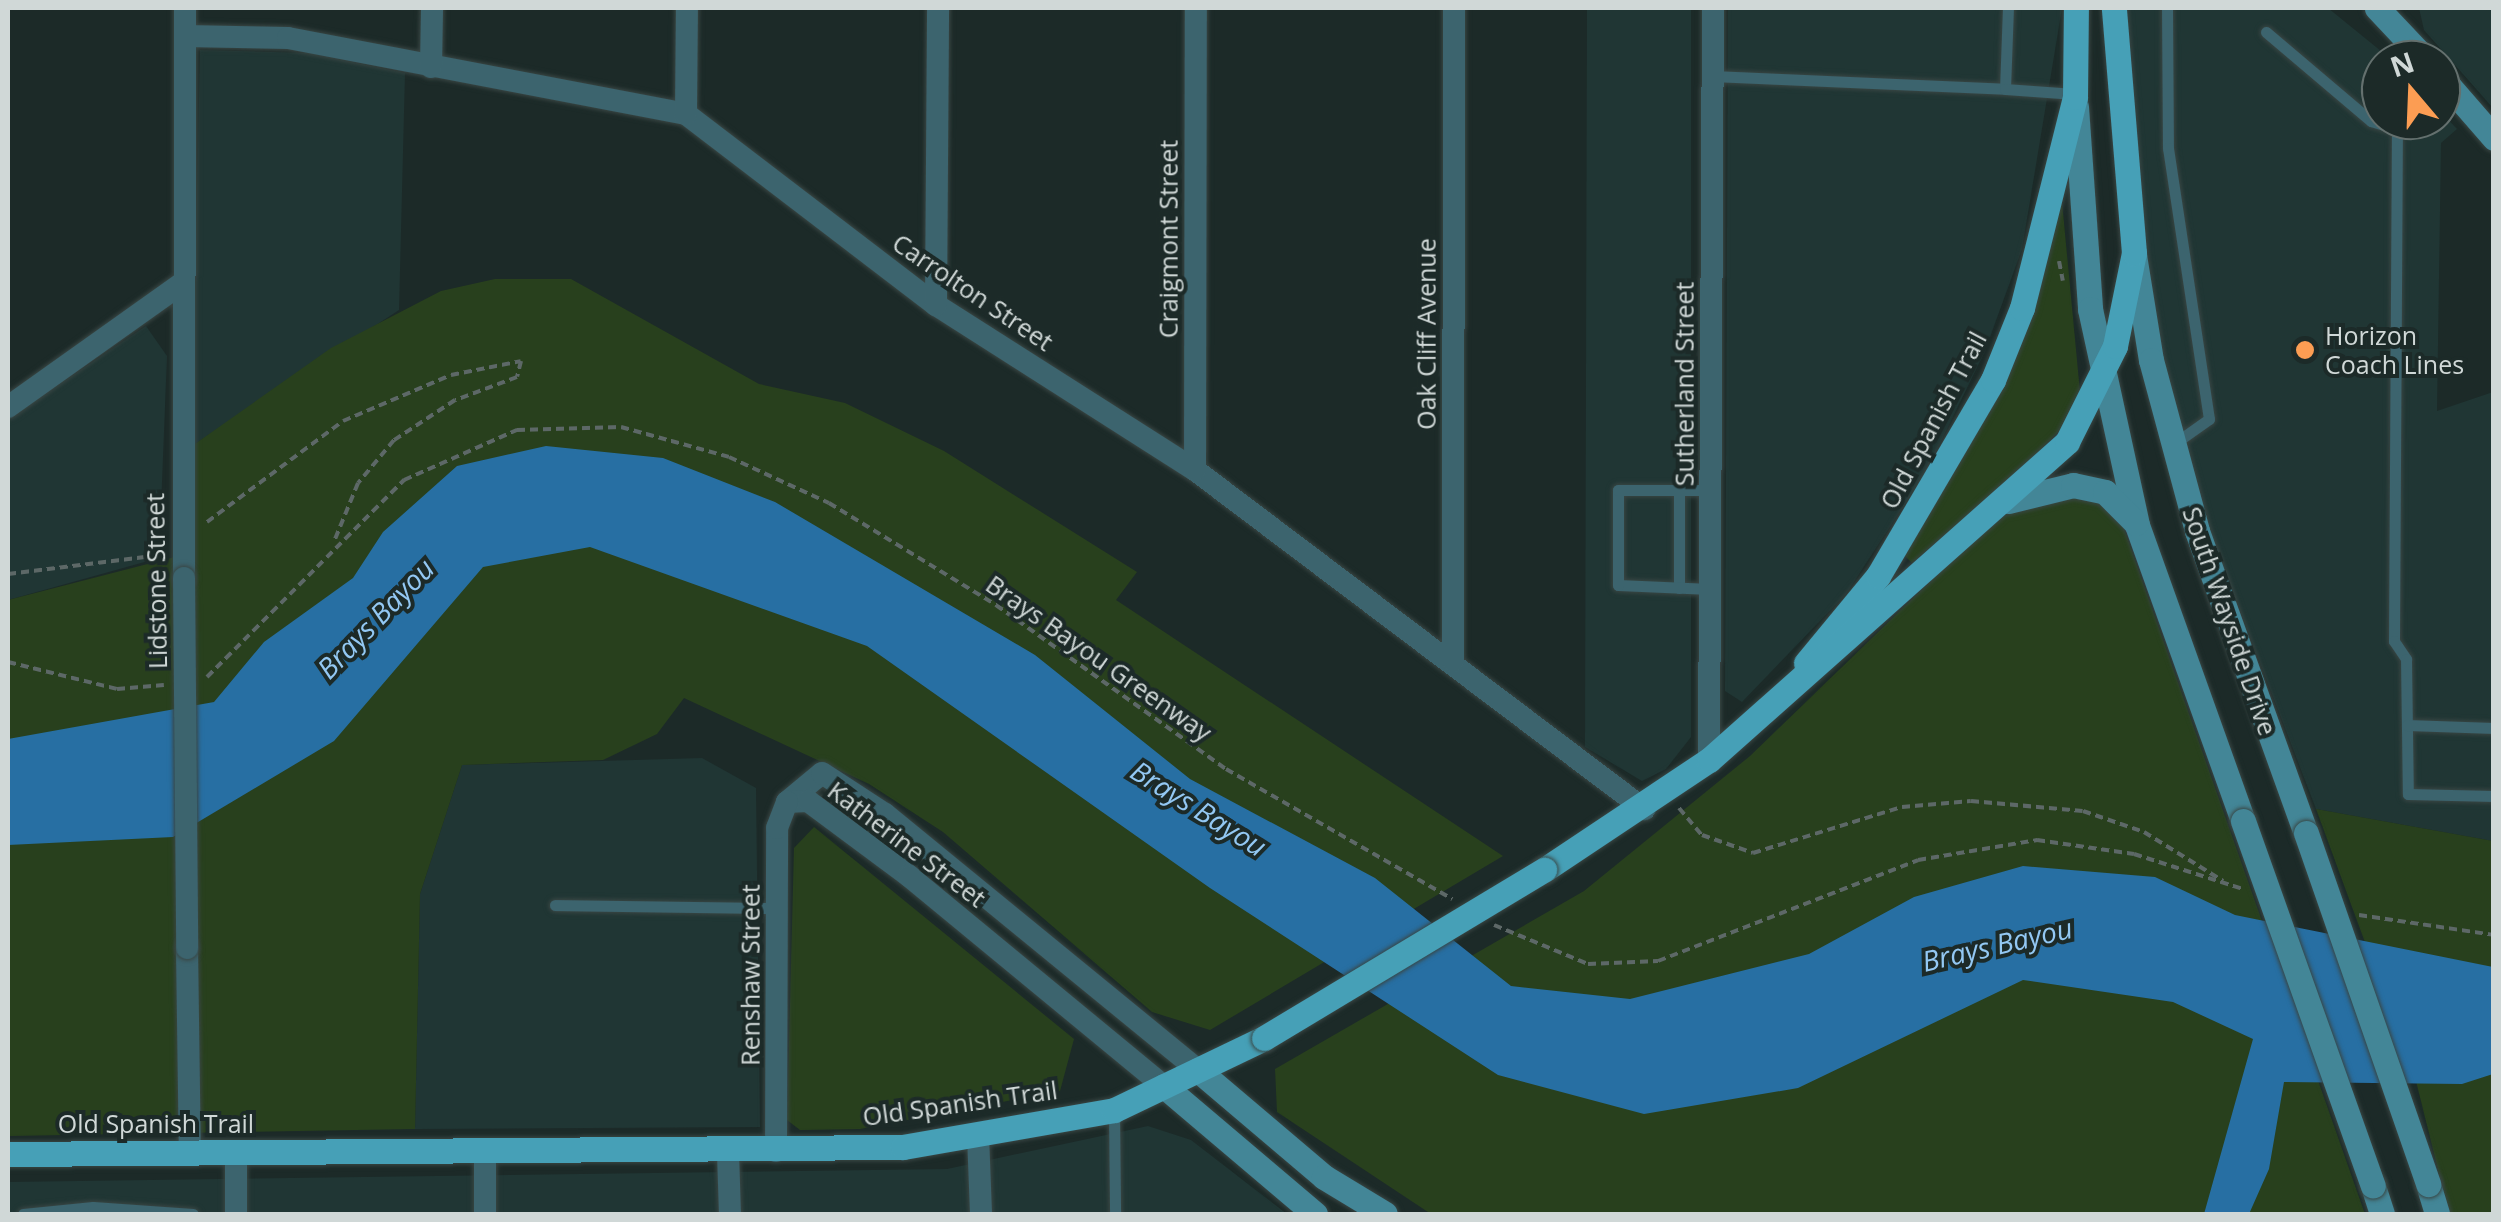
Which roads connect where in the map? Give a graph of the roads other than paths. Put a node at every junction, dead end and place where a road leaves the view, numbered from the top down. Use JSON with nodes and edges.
{"nodes":[{"id":1,"x":184,"y":8,"type":"edge"},
{"id":2,"x":432,"y":8,"type":"edge"},
{"id":3,"x":686,"y":8,"type":"edge"},
{"id":4,"x":938,"y":8,"type":"edge"},
{"id":5,"x":1196,"y":8,"type":"edge"},
{"id":6,"x":1454,"y":8,"type":"edge"},
{"id":7,"x":1712,"y":8,"type":"edge"},
{"id":8,"x":2008,"y":8,"type":"edge"},
{"id":9,"x":2076,"y":8,"type":"edge"},
{"id":10,"x":2114,"y":8,"type":"edge"},
{"id":11,"x":2167,"y":8,"type":"edge"},
{"id":12,"x":2381,"y":8,"type":"edge"},
{"id":13,"x":2266,"y":32,"type":"dead end"},
{"id":14,"x":184,"y":36,"type":"junction"},
{"id":15,"x":2409,"y":40,"type":"edge"},
{"id":16,"x":431,"y":67,"type":"junction"},
{"id":17,"x":1712,"y":76,"type":"junction"},
{"id":18,"x":2005,"y":90,"type":"junction"},
{"id":19,"x":2075,"y":96,"type":"junction"},
{"id":20,"x":2461,"y":100,"type":"edge"},
{"id":21,"x":2361,"y":113,"type":"edge"},
{"id":22,"x":686,"y":114,"type":"junction"},
{"id":23,"x":2494,"y":138,"type":"edge"},
{"id":24,"x":2394,"y":140,"type":"edge"},
{"id":25,"x":2134,"y":253,"type":"junction"},
{"id":26,"x":181,"y":284,"type":"junction"},
{"id":27,"x":936,"y":305,"type":"junction"},
{"id":28,"x":2103,"y":370,"type":"junction"},
{"id":29,"x":8,"y":407,"type":"edge"},
{"id":30,"x":2172,"y":445,"type":"junction"},
{"id":31,"x":1196,"y":470,"type":"junction"},
{"id":32,"x":1679,"y":490,"type":"junction"},
{"id":33,"x":1711,"y":490,"type":"junction"},
{"id":34,"x":2008,"y":501,"type":"junction"},
{"id":35,"x":2137,"y":524,"type":"junction"},
{"id":36,"x":1679,"y":588,"type":"junction"},
{"id":37,"x":1710,"y":589,"type":"junction"},
{"id":38,"x":1453,"y":662,"type":"junction"},
{"id":39,"x":1794,"y":680,"type":"junction"},
{"id":40,"x":2407,"y":725,"type":"junction"},
{"id":41,"x":2494,"y":728,"type":"edge"},
{"id":42,"x":1709,"y":760,"type":"junction"},
{"id":43,"x":2494,"y":796,"type":"edge"},
{"id":44,"x":787,"y":802,"type":"junction"},
{"id":45,"x":1644,"y":809,"type":"junction"},
{"id":46,"x":555,"y":905,"type":"dead end"},
{"id":47,"x":779,"y":908,"type":"junction"},
{"id":48,"x":1198,"y":1070,"type":"junction"},
{"id":49,"x":1164,"y":1086,"type":"junction"},
{"id":50,"x":1114,"y":1110,"type":"junction"},
{"id":51,"x":978,"y":1136,"type":"junction"},
{"id":52,"x":776,"y":1151,"type":"junction"},
{"id":53,"x":728,"y":1152,"type":"junction"},
{"id":54,"x":190,"y":1153,"type":"junction"},
{"id":55,"x":236,"y":1153,"type":"junction"},
{"id":56,"x":484,"y":1153,"type":"junction"},
{"id":57,"x":8,"y":1154,"type":"edge"},
{"id":58,"x":60,"y":1211,"type":"edge"},
{"id":59,"x":93,"y":1211,"type":"edge"},
{"id":60,"x":121,"y":1211,"type":"edge"},
{"id":61,"x":146,"y":1211,"type":"edge"},
{"id":62,"x":23,"y":1214,"type":"edge"},
{"id":63,"x":192,"y":1214,"type":"edge"},
{"id":64,"x":236,"y":1214,"type":"edge"},
{"id":65,"x":485,"y":1214,"type":"edge"},
{"id":66,"x":730,"y":1214,"type":"edge"},
{"id":67,"x":981,"y":1214,"type":"edge"},
{"id":68,"x":1115,"y":1214,"type":"edge"},
{"id":69,"x":1315,"y":1214,"type":"edge"},
{"id":70,"x":1385,"y":1214,"type":"edge"},
{"id":71,"x":2382,"y":1214,"type":"edge"},
{"id":72,"x":2437,"y":1214,"type":"edge"}],
"edges":[{"from":1,"to":14,"type":"street","name":"Lidstone Street"},
{"from":2,"to":16,"type":"street"},
{"from":3,"to":22,"type":"street"},
{"from":4,"to":27,"type":"street"},
{"from":5,"to":31,"type":"street","name":"Craigmont Street"},
{"from":6,"to":38,"type":"street","name":"Oak Cliff Avenue"},
{"from":7,"to":17,"type":"street","name":"Sutherland Street"},
{"from":8,"to":18,"type":"lane"},
{"from":9,"to":19,"type":"main road"},
{"from":10,"to":25,"type":"main road","name":"South Wayside Drive"},
{"from":11,"to":30,"type":"lane"},
{"from":12,"to":15,"type":"main road"},
{"from":13,"to":21,"type":"lane"},
{"from":14,"to":16,"type":"street","name":"Carrolton Street"},
{"from":14,"to":26,"type":"street","name":"Lidstone Street"},
{"from":16,"to":22,"type":"street","name":"Carrolton Street"},
{"from":17,"to":18,"type":"lane"},
{"from":17,"to":33,"type":"street","name":"Sutherland Street"},
{"from":18,"to":19,"type":"lane"},
{"from":19,"to":28,"type":"main road"},
{"from":19,"to":39,"type":"main road","name":"Old Spanish Trail"},
{"from":20,"to":23,"type":"main road"},
{"from":22,"to":27,"type":"street","name":"Carrolton Street"},
{"from":24,"to":40,"type":"lane"},
{"from":25,"to":28,"type":"main road","name":"Old Spanish Trail"},
{"from":25,"to":30,"type":"main road","name":"South Wayside Drive"},
{"from":26,"to":29,"type":"street"},
{"from":26,"to":54,"type":"street","name":"Lidstone Street","bridge":true},
{"from":27,"to":31,"type":"street","name":"Carrolton Street"},
{"from":28,"to":34,"type":"main road","name":"Old Spanish Trail"},
{"from":28,"to":35,"type":"main road"},
{"from":30,"to":72,"type":"main road","name":"South Wayside Drive","bridge":true},
{"from":31,"to":38,"type":"street","name":"Carrolton Street"},
{"from":32,"to":33,"type":"lane"},
{"from":32,"to":36,"type":"lane"},
{"from":32,"to":36,"type":"lane"},
{"from":33,"to":37,"type":"street","name":"Sutherland Street"},
{"from":34,"to":35,"type":"main road"},
{"from":34,"to":39,"type":"main road","name":"Old Spanish Trail"},
{"from":35,"to":71,"type":"main road","bridge":true},
{"from":36,"to":37,"type":"lane"},
{"from":37,"to":42,"type":"street","name":"Sutherland Street"},
{"from":38,"to":45,"type":"street","name":"Carrolton Street"},
{"from":39,"to":42,"type":"main road","name":"Old Spanish Trail"},
{"from":40,"to":41,"type":"lane"},
{"from":40,"to":43,"type":"lane"},
{"from":42,"to":45,"type":"main road","name":"Old Spanish Trail"},
{"from":44,"to":47,"type":"street","name":"Renshaw Street"},
{"from":44,"to":48,"type":"street","name":"Katherine Street"},
{"from":44,"to":49,"type":"street","name":"Katherine Street"},
{"from":45,"to":48,"type":"main road","name":"Old Spanish Trail","bridge":true},
{"from":46,"to":47,"type":"lane"},
{"from":47,"to":52,"type":"street","name":"Renshaw Street"},
{"from":48,"to":49,"type":"main road","name":"Old Spanish Trail"},
{"from":48,"to":70,"type":"main road"},
{"from":49,"to":50,"type":"main road","name":"Old Spanish Trail"},
{"from":49,"to":69,"type":"main road"},
{"from":50,"to":51,"type":"main road","name":"Old Spanish Trail"},
{"from":50,"to":68,"type":"lane"},
{"from":51,"to":52,"type":"main road","name":"Old Spanish Trail"},
{"from":51,"to":67,"type":"street"},
{"from":52,"to":53,"type":"main road","name":"Old Spanish Trail"},
{"from":53,"to":56,"type":"main road","name":"Old Spanish Trail"},
{"from":53,"to":66,"type":"street"},
{"from":54,"to":55,"type":"main road","name":"Old Spanish Trail"},
{"from":54,"to":57,"type":"main road","name":"Old Spanish Trail"},
{"from":55,"to":56,"type":"main road","name":"Old Spanish Trail"},
{"from":55,"to":64,"type":"street"},
{"from":56,"to":65,"type":"street"},
{"from":58,"to":59,"type":"lane"},
{"from":58,"to":62,"type":"lane"},
{"from":59,"to":60,"type":"lane"},
{"from":60,"to":61,"type":"lane"},
{"from":61,"to":63,"type":"lane"}]}
